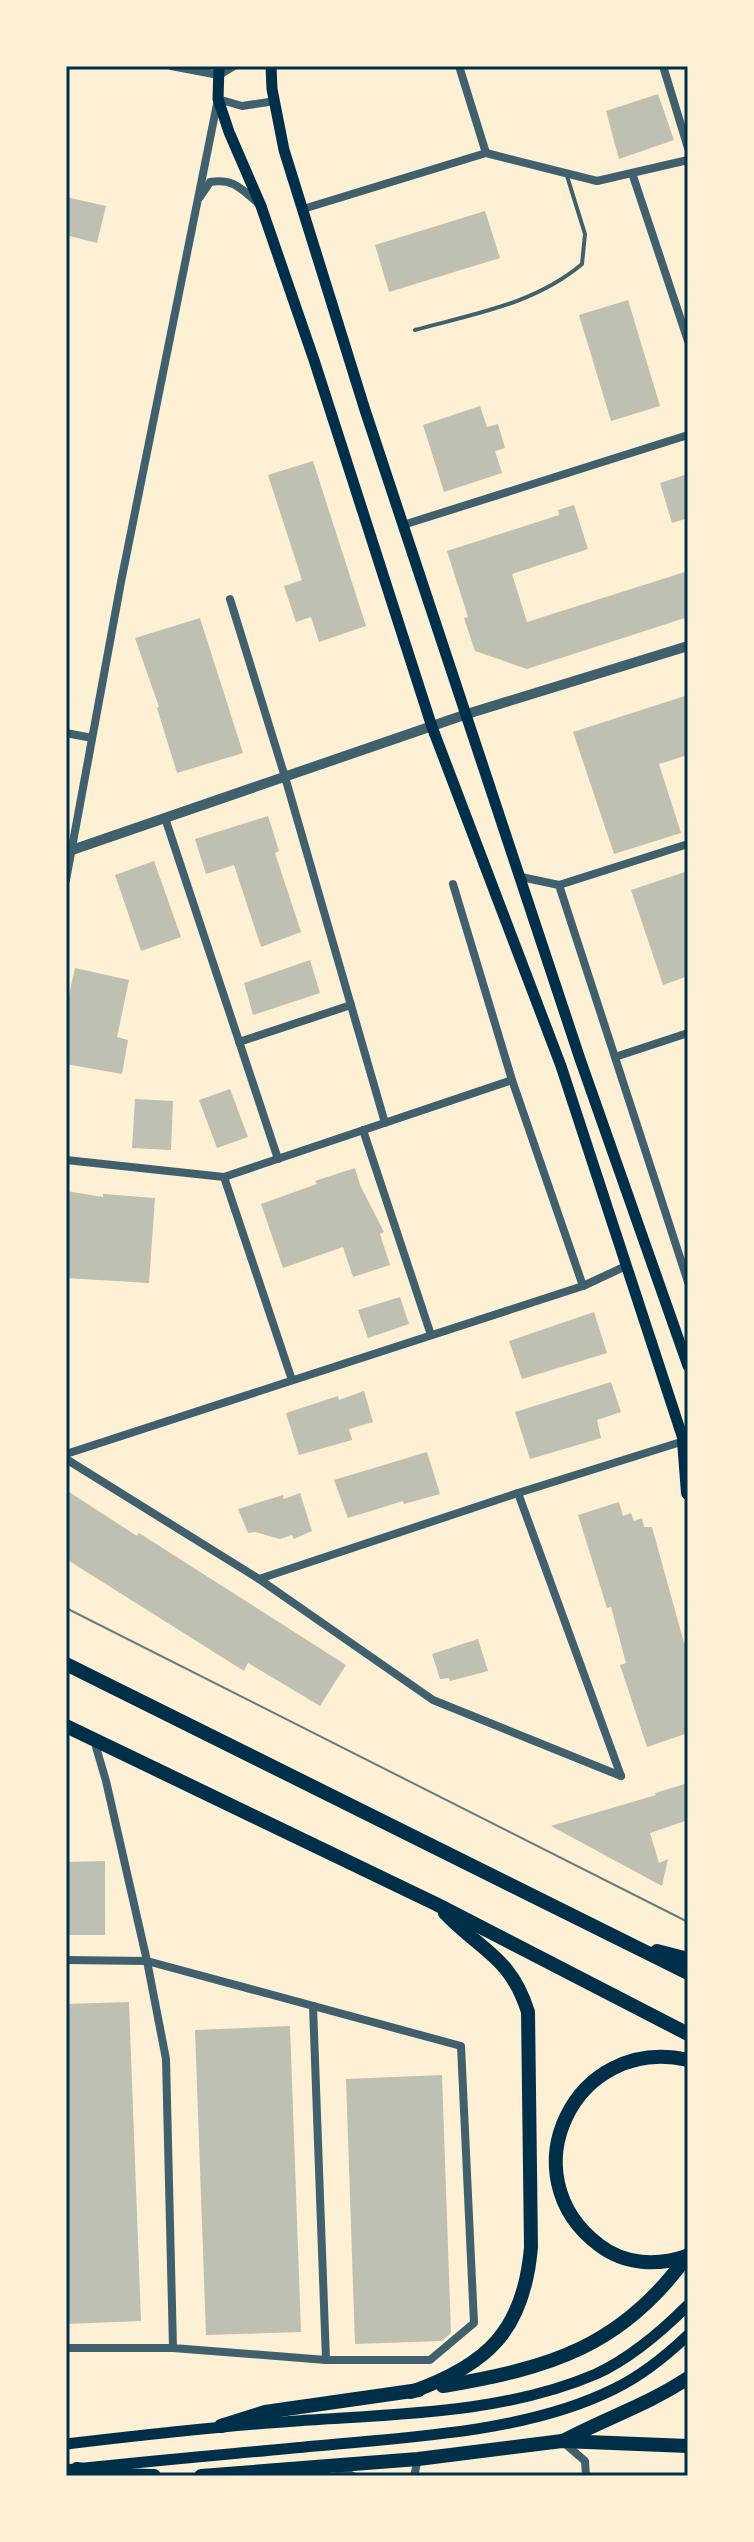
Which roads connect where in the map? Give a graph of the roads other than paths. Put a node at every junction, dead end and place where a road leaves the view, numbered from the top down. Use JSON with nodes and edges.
{"nodes":[{"id":1,"x":171,"y":66,"type":"edge"},
{"id":2,"x":234,"y":66,"type":"edge"},
{"id":3,"x":271,"y":66,"type":"edge"},
{"id":4,"x":459,"y":66,"type":"edge"},
{"id":5,"x":663,"y":66,"type":"edge"},
{"id":6,"x":219,"y":70,"type":"edge"},
{"id":7,"x":218,"y":99,"type":"junction"},
{"id":8,"x":275,"y":101,"type":"junction"},
{"id":9,"x":688,"y":148,"type":"edge"},
{"id":10,"x":486,"y":153,"type":"junction"},
{"id":11,"x":688,"y":160,"type":"edge"},
{"id":12,"x":566,"y":173,"type":"junction"},
{"id":13,"x":632,"y":173,"type":"junction"},
{"id":14,"x":197,"y":202,"type":"junction"},
{"id":15,"x":261,"y":206,"type":"junction"},
{"id":16,"x":303,"y":209,"type":"junction"},
{"id":17,"x":415,"y":330,"type":"dead end"},
{"id":18,"x":688,"y":341,"type":"edge"},
{"id":19,"x":688,"y":435,"type":"edge"},
{"id":20,"x":403,"y":525,"type":"junction"},
{"id":21,"x":230,"y":599,"type":"dead end"},
{"id":22,"x":688,"y":646,"type":"edge"},
{"id":23,"x":467,"y":714,"type":"junction"},
{"id":24,"x":432,"y":727,"type":"junction"},
{"id":25,"x":66,"y":733,"type":"edge"},
{"id":26,"x":92,"y":738,"type":"junction"},
{"id":27,"x":285,"y":777,"type":"junction"},
{"id":28,"x":165,"y":818,"type":"junction"},
{"id":29,"x":688,"y":844,"type":"edge"},
{"id":30,"x":72,"y":850,"type":"junction"},
{"id":31,"x":521,"y":877,"type":"junction"},
{"id":32,"x":66,"y":880,"type":"edge"},
{"id":33,"x":453,"y":884,"type":"dead end"},
{"id":34,"x":559,"y":885,"type":"junction"},
{"id":35,"x":351,"y":1005,"type":"junction"},
{"id":36,"x":688,"y":1033,"type":"edge"},
{"id":37,"x":239,"y":1042,"type":"junction"},
{"id":38,"x":615,"y":1057,"type":"junction"},
{"id":39,"x":512,"y":1080,"type":"junction"},
{"id":40,"x":385,"y":1123,"type":"junction"},
{"id":41,"x":363,"y":1130,"type":"junction"},
{"id":42,"x":278,"y":1159,"type":"junction"},
{"id":43,"x":66,"y":1160,"type":"edge"},
{"id":44,"x":224,"y":1177,"type":"junction"},
{"id":45,"x":684,"y":1255,"type":"edge"},
{"id":46,"x":626,"y":1266,"type":"junction"},
{"id":47,"x":688,"y":1282,"type":"edge"},
{"id":48,"x":583,"y":1286,"type":"junction"},
{"id":49,"x":431,"y":1335,"type":"junction"},
{"id":50,"x":688,"y":1366,"type":"edge"},
{"id":51,"x":292,"y":1380,"type":"junction"},
{"id":52,"x":686,"y":1447,"type":"edge"},
{"id":53,"x":66,"y":1456,"type":"edge"},
{"id":54,"x":518,"y":1493,"type":"junction"},
{"id":55,"x":688,"y":1493,"type":"edge"},
{"id":56,"x":259,"y":1579,"type":"junction"},
{"id":57,"x":66,"y":1664,"type":"edge"},
{"id":58,"x":66,"y":1726,"type":"edge"},
{"id":59,"x":94,"y":1740,"type":"junction"},
{"id":60,"x":436,"y":1904,"type":"junction"},
{"id":61,"x":631,"y":1944,"type":"junction"},
{"id":62,"x":688,"y":1959,"type":"edge"},
{"id":63,"x":66,"y":1960,"type":"edge"},
{"id":64,"x":147,"y":1961,"type":"junction"},
{"id":65,"x":688,"y":1973,"type":"edge"},
{"id":66,"x":313,"y":2006,"type":"junction"},
{"id":67,"x":688,"y":2034,"type":"edge"},
{"id":68,"x":688,"y":2060,"type":"edge"},
{"id":69,"x":688,"y":2256,"type":"edge"},
{"id":70,"x":688,"y":2305,"type":"edge"},
{"id":71,"x":688,"y":2335,"type":"edge"},
{"id":72,"x":66,"y":2348,"type":"edge"},
{"id":73,"x":173,"y":2348,"type":"junction"},
{"id":74,"x":326,"y":2360,"type":"junction"},
{"id":75,"x":688,"y":2378,"type":"edge"},
{"id":76,"x":411,"y":2392,"type":"junction"},
{"id":77,"x":221,"y":2426,"type":"junction"},
{"id":78,"x":562,"y":2441,"type":"junction"},
{"id":79,"x":66,"y":2444,"type":"edge"},
{"id":80,"x":688,"y":2446,"type":"edge"},
{"id":81,"x":418,"y":2459,"type":"junction"},
{"id":82,"x":331,"y":2467,"type":"junction"},
{"id":83,"x":71,"y":2469,"type":"edge"},
{"id":84,"x":154,"y":2476,"type":"edge"},
{"id":85,"x":201,"y":2476,"type":"edge"},
{"id":86,"x":353,"y":2476,"type":"edge"},
{"id":87,"x":414,"y":2476,"type":"edge"},
{"id":88,"x":586,"y":2476,"type":"edge"}],
"edges":[{"from":1,"to":6,"type":"street"},
{"from":2,"to":6,"type":"street"},
{"from":3,"to":8,"type":"main road"},
{"from":4,"to":10,"type":"street"},
{"from":5,"to":9,"type":"street"},
{"from":6,"to":7,"type":"main road"},
{"from":7,"to":8,"type":"street"},
{"from":7,"to":14,"type":"street"},
{"from":7,"to":15,"type":"main road"},
{"from":8,"to":16,"type":"main road"},
{"from":10,"to":12,"type":"street"},
{"from":10,"to":16,"type":"street"},
{"from":11,"to":13,"type":"street"},
{"from":12,"to":13,"type":"street"},
{"from":12,"to":17,"type":"lane"},
{"from":13,"to":18,"type":"street"},
{"from":14,"to":15,"type":"street"},
{"from":14,"to":26,"type":"street"},
{"from":15,"to":24,"type":"main road"},
{"from":16,"to":20,"type":"main road"},
{"from":19,"to":20,"type":"street"},
{"from":20,"to":23,"type":"main road"},
{"from":21,"to":27,"type":"street"},
{"from":22,"to":23,"type":"street"},
{"from":23,"to":24,"type":"street"},
{"from":23,"to":31,"type":"main road"},
{"from":24,"to":27,"type":"street"},
{"from":24,"to":46,"type":"main road"},
{"from":25,"to":26,"type":"street"},
{"from":26,"to":30,"type":"street"},
{"from":27,"to":28,"type":"street"},
{"from":27,"to":35,"type":"street"},
{"from":28,"to":30,"type":"street"},
{"from":28,"to":37,"type":"street"},
{"from":29,"to":34,"type":"street"},
{"from":30,"to":32,"type":"street"},
{"from":31,"to":34,"type":"street"},
{"from":31,"to":50,"type":"main road"},
{"from":33,"to":39,"type":"street"},
{"from":34,"to":38,"type":"street"},
{"from":35,"to":37,"type":"street"},
{"from":35,"to":40,"type":"street"},
{"from":36,"to":38,"type":"street"},
{"from":37,"to":42,"type":"street"},
{"from":38,"to":45,"type":"street"},
{"from":39,"to":40,"type":"street"},
{"from":39,"to":48,"type":"street"},
{"from":40,"to":41,"type":"street"},
{"from":41,"to":42,"type":"street"},
{"from":41,"to":49,"type":"street"},
{"from":42,"to":44,"type":"street"},
{"from":43,"to":44,"type":"street"},
{"from":44,"to":51,"type":"street"},
{"from":45,"to":47,"type":"street"},
{"from":46,"to":48,"type":"street"},
{"from":46,"to":52,"type":"main road"},
{"from":48,"to":49,"type":"street"},
{"from":49,"to":51,"type":"street"},
{"from":51,"to":53,"type":"street"},
{"from":52,"to":54,"type":"street"},
{"from":52,"to":55,"type":"highway"},
{"from":53,"to":56,"type":"street"},
{"from":54,"to":56,"type":"street"},
{"from":54,"to":56,"type":"street"},
{"from":57,"to":61,"type":"highway"},
{"from":58,"to":59,"type":"highway"},
{"from":59,"to":60,"type":"highway"},
{"from":59,"to":64,"type":"street"},
{"from":60,"to":67,"type":"highway"},
{"from":60,"to":76,"type":"highway"},
{"from":61,"to":62,"type":"highway"},
{"from":61,"to":65,"type":"highway"},
{"from":63,"to":64,"type":"street"},
{"from":64,"to":66,"type":"street"},
{"from":64,"to":73,"type":"street"},
{"from":66,"to":74,"type":"street"},
{"from":66,"to":74,"type":"street"},
{"from":68,"to":69,"type":"highway"},
{"from":69,"to":76,"type":"highway"},
{"from":70,"to":77,"type":"main road"},
{"from":71,"to":83,"type":"main road"},
{"from":72,"to":73,"type":"street"},
{"from":73,"to":74,"type":"street"},
{"from":75,"to":78,"type":"highway"},
{"from":76,"to":77,"type":"highway"},
{"from":77,"to":79,"type":"main road"},
{"from":78,"to":80,"type":"highway"},
{"from":78,"to":81,"type":"highway"},
{"from":78,"to":88,"type":"street"},
{"from":81,"to":82,"type":"highway"},
{"from":81,"to":87,"type":"street"},
{"from":82,"to":85,"type":"highway"},
{"from":82,"to":86,"type":"street"},
{"from":83,"to":84,"type":"highway"}]}
